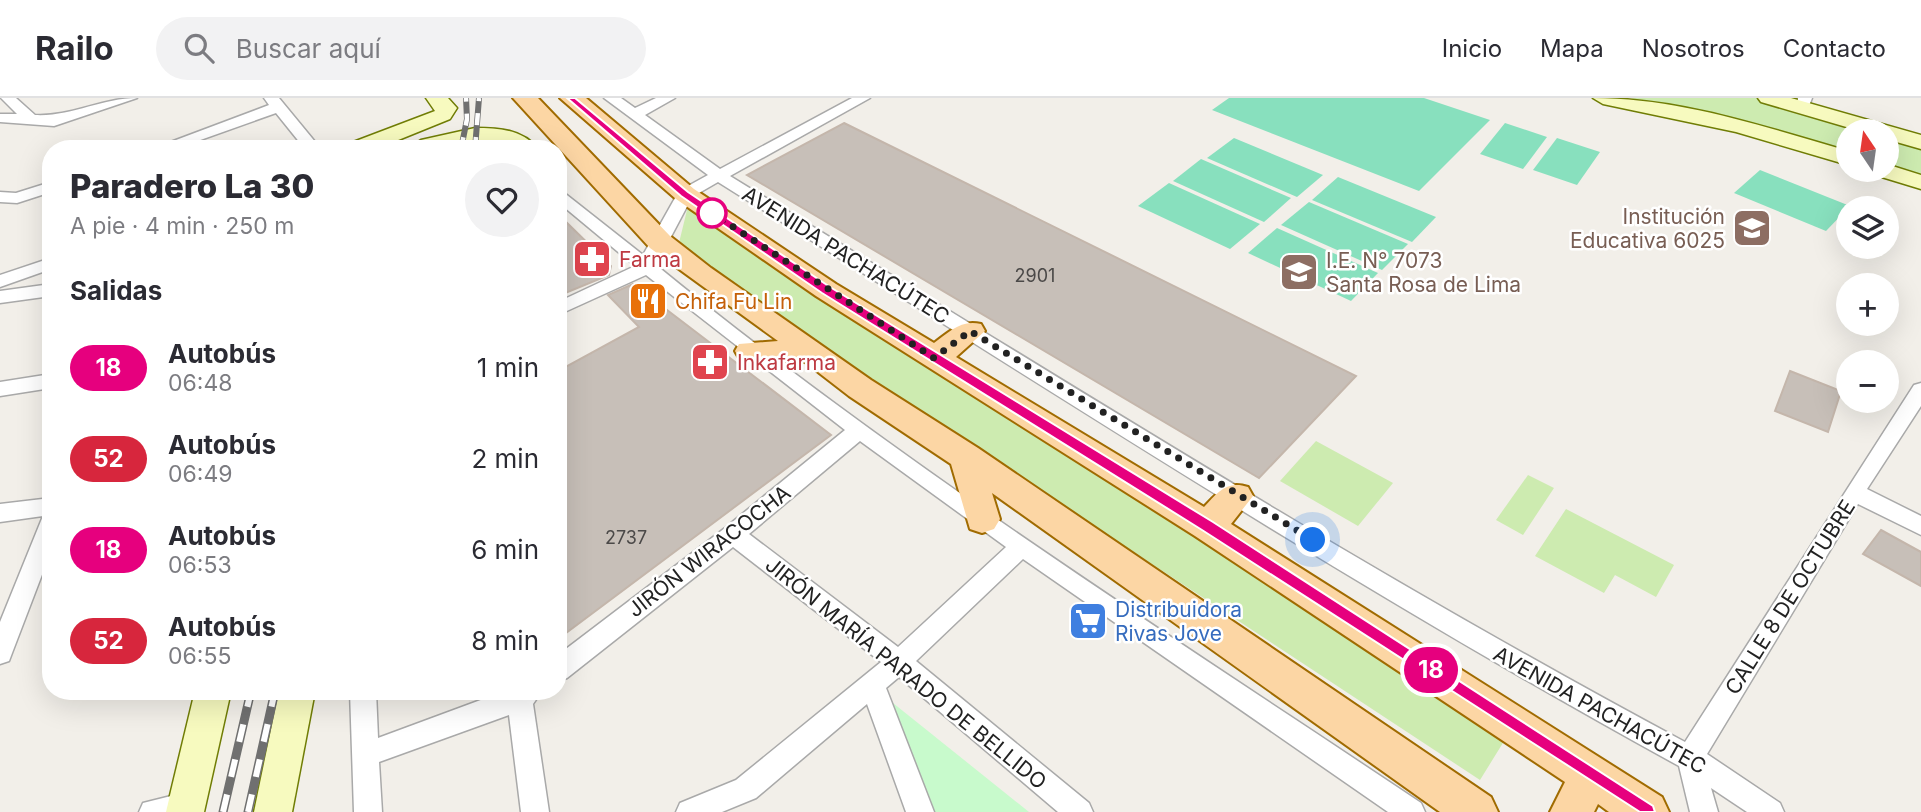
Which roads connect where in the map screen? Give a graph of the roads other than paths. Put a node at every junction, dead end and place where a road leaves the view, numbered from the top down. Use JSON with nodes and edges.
{"nodes":[{"id":1,"x":8,"y":98,"type":"edge"},
{"id":2,"x":130,"y":98,"type":"edge"},
{"id":3,"x":525,"y":98,"type":"edge"},
{"id":4,"x":572,"y":98,"type":"edge"},
{"id":5,"x":611,"y":98,"type":"edge"},
{"id":6,"x":667,"y":98,"type":"edge"},
{"id":7,"x":863,"y":98,"type":"edge"},
{"id":8,"x":1606,"y":98,"type":"edge"},
{"id":9,"x":1768,"y":98,"type":"edge"},
{"id":10,"x":275,"y":103,"type":"edge"},
{"id":11,"x":1804,"y":103,"type":"edge"},
{"id":12,"x":441,"y":105,"type":"edge"},
{"id":13,"x":633,"y":115,"type":"junction"},
{"id":14,"x":0,"y":118,"type":"edge"},
{"id":15,"x":1848,"y":119,"type":"edge"},
{"id":16,"x":31,"y":120,"type":"junction"},
{"id":17,"x":1899,"y":136,"type":"edge"},
{"id":18,"x":182,"y":140,"type":"edge"},
{"id":19,"x":306,"y":140,"type":"edge"},
{"id":20,"x":373,"y":140,"type":"edge"},
{"id":21,"x":446,"y":140,"type":"edge"},
{"id":22,"x":517,"y":140,"type":"edge"},
{"id":23,"x":562,"y":140,"type":"edge"},
{"id":24,"x":1921,"y":142,"type":"edge"},
{"id":25,"x":567,"y":145,"type":"edge"},
{"id":26,"x":1836,"y":155,"type":"edge"},
{"id":27,"x":718,"y":175,"type":"junction"},
{"id":28,"x":1899,"y":175,"type":"edge"},
{"id":29,"x":1921,"y":182,"type":"edge"},
{"id":30,"x":42,"y":190,"type":"edge"},
{"id":31,"x":685,"y":194,"type":"junction"},
{"id":32,"x":0,"y":197,"type":"edge"},
{"id":33,"x":567,"y":199,"type":"edge"},
{"id":34,"x":653,"y":255,"type":"junction"},
{"id":35,"x":42,"y":266,"type":"edge"},
{"id":36,"x":0,"y":281,"type":"edge"},
{"id":37,"x":42,"y":291,"type":"edge"},
{"id":38,"x":0,"y":297,"type":"edge"},
{"id":39,"x":567,"y":304,"type":"edge"},
{"id":40,"x":970,"y":331,"type":"junction"},
{"id":41,"x":750,"y":351,"type":"junction"},
{"id":42,"x":812,"y":352,"type":"junction"},
{"id":43,"x":934,"y":358,"type":"junction"},
{"id":44,"x":42,"y":382,"type":"edge"},
{"id":45,"x":0,"y":389,"type":"edge"},
{"id":46,"x":1921,"y":390,"type":"edge"},
{"id":47,"x":858,"y":431,"type":"junction"},
{"id":48,"x":966,"y":457,"type":"junction"},
{"id":49,"x":1854,"y":492,"type":"junction"},
{"id":50,"x":1236,"y":496,"type":"junction"},
{"id":51,"x":42,"y":507,"type":"edge"},
{"id":52,"x":0,"y":513,"type":"edge"},
{"id":53,"x":982,"y":519,"type":"junction"},
{"id":54,"x":1208,"y":526,"type":"junction"},
{"id":55,"x":1921,"y":526,"type":"edge"},
{"id":56,"x":733,"y":534,"type":"junction"},
{"id":57,"x":42,"y":544,"type":"edge"},
{"id":58,"x":1021,"y":546,"type":"junction"},
{"id":59,"x":0,"y":653,"type":"edge"},
{"id":60,"x":898,"y":662,"type":"junction"},
{"id":61,"x":567,"y":663,"type":"edge"},
{"id":62,"x":872,"y":685,"type":"junction"},
{"id":63,"x":211,"y":700,"type":"edge"},
{"id":64,"x":295,"y":700,"type":"edge"},
{"id":65,"x":363,"y":700,"type":"edge"},
{"id":66,"x":507,"y":700,"type":"edge"},
{"id":67,"x":524,"y":700,"type":"edge"},
{"id":68,"x":366,"y":754,"type":"junction"},
{"id":69,"x":1690,"y":758,"type":"junction"},
{"id":70,"x":1581,"y":794,"type":"edge"},
{"id":71,"x":175,"y":810,"type":"edge"},
{"id":72,"x":273,"y":812,"type":"edge"},
{"id":73,"x":368,"y":812,"type":"edge"},
{"id":74,"x":535,"y":812,"type":"edge"},
{"id":75,"x":690,"y":812,"type":"edge"},
{"id":76,"x":920,"y":812,"type":"edge"},
{"id":77,"x":1079,"y":812,"type":"edge"},
{"id":78,"x":1411,"y":812,"type":"edge"},
{"id":79,"x":1476,"y":812,"type":"edge"},
{"id":80,"x":1647,"y":812,"type":"edge"},
{"id":81,"x":1704,"y":812,"type":"edge"},
{"id":82,"x":1770,"y":812,"type":"edge"}],
"edges":[{"from":1,"to":16,"type":"street"},
{"from":2,"to":16,"type":"street"},
{"from":3,"to":23,"type":"main road"},
{"from":4,"to":31,"type":"main road","name":"AVENIDA PACHACÚTEC"},
{"from":5,"to":13,"type":"street","name":"AVENIDA PACHACÚTEC"},
{"from":6,"to":13,"type":"street"},
{"from":7,"to":27,"type":"street"},
{"from":8,"to":26,"type":"street"},
{"from":9,"to":11,"type":"street"},
{"from":10,"to":18,"type":"street"},
{"from":10,"to":19,"type":"street"},
{"from":11,"to":15,"type":"street"},
{"from":12,"to":20,"type":"street"},
{"from":13,"to":27,"type":"street","name":"AVENIDA PACHACÚTEC"},
{"from":14,"to":16,"type":"street"},
{"from":17,"to":24,"type":"street"},
{"from":21,"to":22,"type":"street"},
{"from":25,"to":34,"type":"main road"},
{"from":27,"to":31,"type":"street"},
{"from":27,"to":40,"type":"street","name":"AVENIDA PACHACÚTEC"},
{"from":28,"to":29,"type":"street"},
{"from":30,"to":32,"type":"street"},
{"from":31,"to":34,"type":"street"},
{"from":31,"to":43,"type":"main road","name":"AVENIDA PACHACÚTEC"},
{"from":33,"to":34,"type":"street"},
{"from":34,"to":39,"type":"street"},
{"from":34,"to":41,"type":"street"},
{"from":34,"to":42,"type":"main road"},
{"from":35,"to":36,"type":"street"},
{"from":37,"to":38,"type":"street"},
{"from":40,"to":43,"type":"main road"},
{"from":40,"to":50,"type":"street","name":"AVENIDA PACHACÚTEC"},
{"from":41,"to":42,"type":"main road"},
{"from":41,"to":47,"type":"street"},
{"from":42,"to":48,"type":"main road"},
{"from":43,"to":54,"type":"main road","name":"AVENIDA PACHACÚTEC"},
{"from":44,"to":45,"type":"street"},
{"from":46,"to":49,"type":"street","name":"CALLE 8 DE OCTUBRE"},
{"from":47,"to":53,"type":"street"},
{"from":47,"to":56,"type":"street","name":"JIRÓN WIRACOCHA"},
{"from":48,"to":53,"type":"main road"},
{"from":48,"to":79,"type":"main road"},
{"from":49,"to":55,"type":"street"},
{"from":49,"to":69,"type":"street","name":"CALLE 8 DE OCTUBRE"},
{"from":50,"to":54,"type":"main road"},
{"from":50,"to":69,"type":"street","name":"AVENIDA PACHACÚTEC"},
{"from":51,"to":52,"type":"street"},
{"from":53,"to":58,"type":"street"},
{"from":54,"to":70,"type":"main road","name":"AVENIDA PACHACÚTEC"},
{"from":56,"to":60,"type":"street","name":"JIRÓN MARÍA PARADO DE BELLIDO"},
{"from":56,"to":61,"type":"street","name":"JIRÓN WIRACOCHA"},
{"from":57,"to":59,"type":"street"},
{"from":58,"to":60,"type":"street"},
{"from":58,"to":78,"type":"street"},
{"from":60,"to":62,"type":"street"},
{"from":60,"to":77,"type":"street","name":"JIRÓN MARÍA PARADO DE BELLIDO"},
{"from":62,"to":75,"type":"street"},
{"from":62,"to":76,"type":"street"},
{"from":63,"to":71,"type":"street"},
{"from":64,"to":72,"type":"street"},
{"from":65,"to":68,"type":"street"},
{"from":66,"to":68,"type":"street"},
{"from":67,"to":74,"type":"street"},
{"from":68,"to":73,"type":"street"},
{"from":69,"to":81,"type":"street"},
{"from":69,"to":82,"type":"street","name":"AVENIDA PACHACÚTEC"},
{"from":70,"to":80,"type":"main road","name":"AVENIDA PACHACÚTEC"}]}
